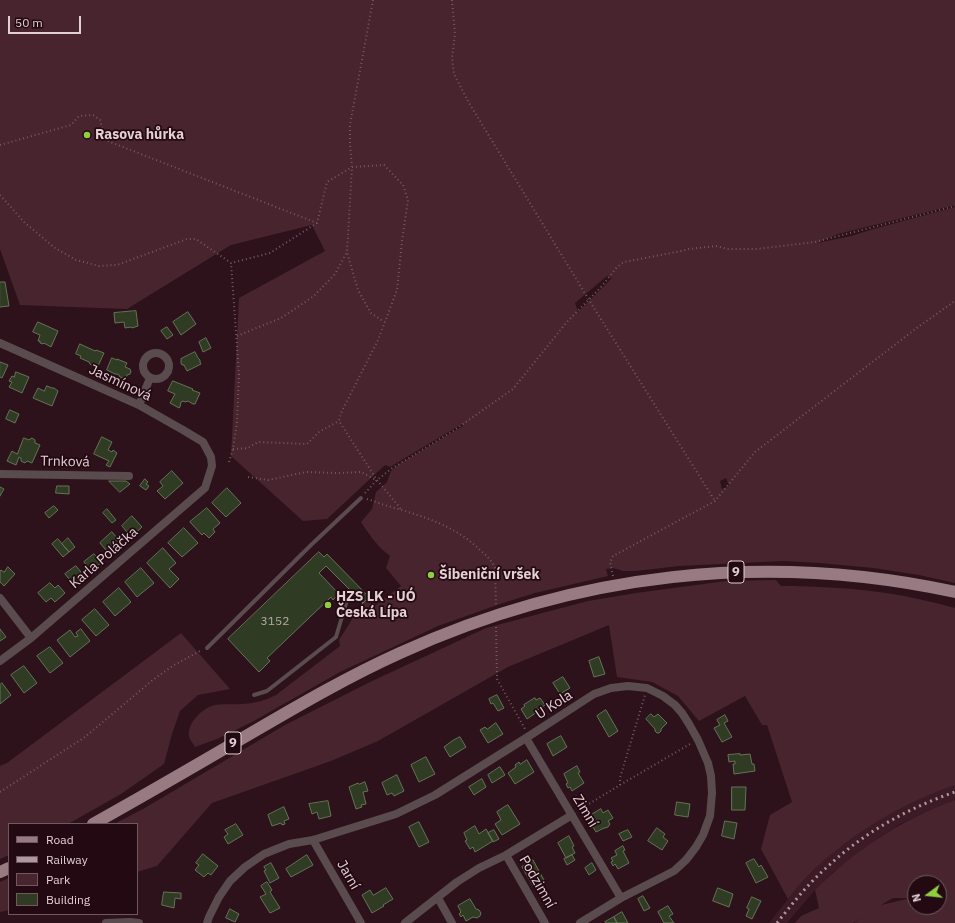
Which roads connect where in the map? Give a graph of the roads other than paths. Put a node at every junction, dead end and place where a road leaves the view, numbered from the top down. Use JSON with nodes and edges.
{"nodes":[{"id":1,"x":0,"y":343,"type":"edge"},
{"id":2,"x":150,"y":378,"type":"dead end"},
{"id":3,"x":139,"y":405,"type":"junction"},
{"id":4,"x":212,"y":466,"type":"joint"},
{"id":5,"x":0,"y":474,"type":"edge"},
{"id":6,"x":129,"y":476,"type":"dead end"},
{"id":7,"x":361,"y":498,"type":"road end"},
{"id":8,"x":955,"y":592,"type":"edge"},
{"id":9,"x":0,"y":598,"type":"edge"},
{"id":10,"x":348,"y":600,"type":"dead end"},
{"id":11,"x":31,"y":638,"type":"junction"},
{"id":12,"x":207,"y":648,"type":"road end"},
{"id":13,"x":0,"y":660,"type":"edge"},
{"id":14,"x":254,"y":695,"type":"dead end"},
{"id":15,"x":526,"y":738,"type":"junction"},
{"id":16,"x":572,"y":815,"type":"junction"},
{"id":17,"x":95,"y":823,"type":"edge"},
{"id":18,"x":313,"y":840,"type":"junction"},
{"id":19,"x":506,"y":855,"type":"junction"},
{"id":20,"x":438,"y":898,"type":"junction"},
{"id":21,"x":621,"y":898,"type":"junction"},
{"id":22,"x":106,"y":923,"type":"edge"},
{"id":23,"x":139,"y":923,"type":"edge"},
{"id":24,"x":207,"y":923,"type":"edge"},
{"id":25,"x":361,"y":923,"type":"edge"},
{"id":26,"x":405,"y":923,"type":"edge"},
{"id":27,"x":452,"y":923,"type":"edge"},
{"id":28,"x":546,"y":923,"type":"edge"},
{"id":29,"x":580,"y":923,"type":"edge"}],
"edges":[{"from":1,"to":3,"type":"street","name":"Jasmínová"},
{"from":2,"to":3,"type":"street"},
{"from":3,"to":4,"type":"street","name":"Jasmínová"},
{"from":4,"to":11,"type":"street","name":"Karla Poláčka"},
{"from":5,"to":6,"type":"street","name":"Trnková"},
{"from":7,"to":12,"type":"lane"},
{"from":8,"to":17,"type":"main road","number":"9"},
{"from":9,"to":11,"type":"street"},
{"from":10,"to":14,"type":"lane"},
{"from":11,"to":13,"type":"street","name":"Karla Poláčka"},
{"from":15,"to":16,"type":"street","name":"Zimní"},
{"from":15,"to":18,"type":"street","name":"U Kola"},
{"from":15,"to":21,"type":"street","name":"U Kola"},
{"from":16,"to":19,"type":"street"},
{"from":16,"to":21,"type":"street","name":"Zimní"},
{"from":18,"to":24,"type":"street","name":"U Kola"},
{"from":18,"to":25,"type":"street","name":"Jarní"},
{"from":19,"to":20,"type":"street"},
{"from":19,"to":28,"type":"street","name":"Podzimní"},
{"from":20,"to":26,"type":"street"},
{"from":20,"to":27,"type":"street"},
{"from":21,"to":29,"type":"street","name":"U Kola"},
{"from":22,"to":23,"type":"street"}]}
